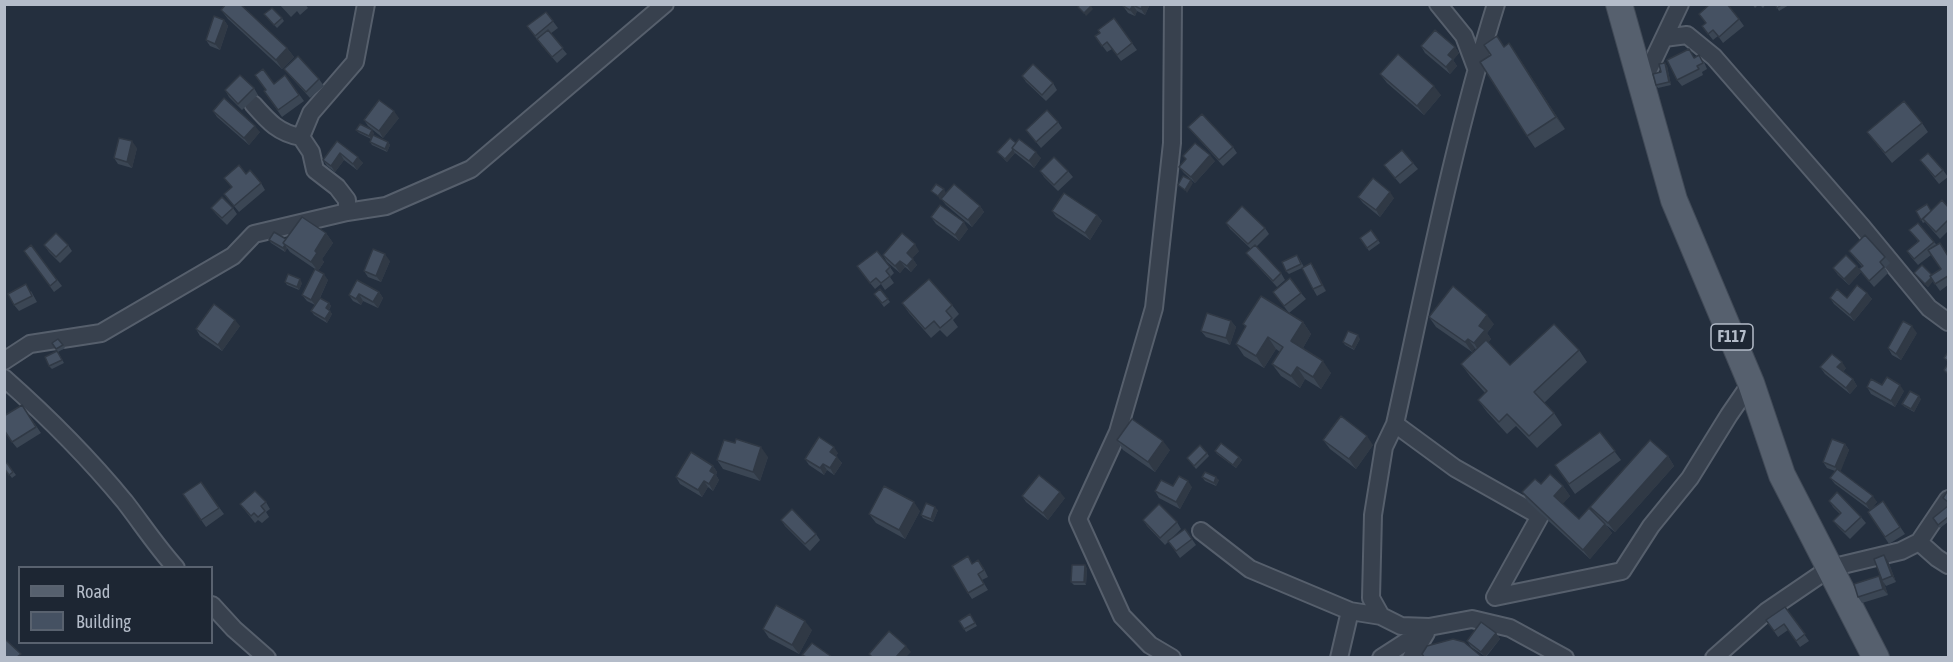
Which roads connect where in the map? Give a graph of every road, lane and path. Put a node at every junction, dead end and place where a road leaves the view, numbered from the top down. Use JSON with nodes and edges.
{"nodes":[{"id":1,"x":366,"y":4,"type":"edge"},
{"id":2,"x":664,"y":4,"type":"edge"},
{"id":3,"x":1173,"y":4,"type":"edge"},
{"id":4,"x":1438,"y":4,"type":"edge"},
{"id":5,"x":1496,"y":4,"type":"edge"},
{"id":6,"x":1619,"y":4,"type":"edge"},
{"id":7,"x":1680,"y":4,"type":"edge"},
{"id":8,"x":1664,"y":38,"type":"junction"},
{"id":9,"x":1476,"y":68,"type":"junction"},
{"id":10,"x":1641,"y":86,"type":"junction"},
{"id":11,"x":253,"y":104,"type":"dead end"},
{"id":12,"x":301,"y":137,"type":"junction"},
{"id":13,"x":347,"y":212,"type":"junction"},
{"id":14,"x":1948,"y":322,"type":"edge"},
{"id":15,"x":4,"y":361,"type":"edge"},
{"id":16,"x":4,"y":378,"type":"edge"},
{"id":17,"x":1751,"y":383,"type":"junction"},
{"id":18,"x":1395,"y":424,"type":"junction"},
{"id":19,"x":1948,"y":499,"type":"edge"},
{"id":20,"x":1201,"y":531,"type":"dead end"},
{"id":21,"x":1919,"y":542,"type":"junction"},
{"id":22,"x":1948,"y":565,"type":"edge"},
{"id":23,"x":175,"y":566,"type":"edge"},
{"id":24,"x":1830,"y":568,"type":"junction"},
{"id":25,"x":1495,"y":597,"type":"junction"},
{"id":26,"x":213,"y":606,"type":"edge"},
{"id":27,"x":1350,"y":611,"type":"junction"},
{"id":28,"x":1382,"y":616,"type":"junction"},
{"id":29,"x":1472,"y":619,"type":"junction"},
{"id":30,"x":1429,"y":627,"type":"junction"},
{"id":31,"x":267,"y":657,"type":"edge"},
{"id":32,"x":1172,"y":657,"type":"edge"},
{"id":33,"x":1339,"y":657,"type":"edge"},
{"id":34,"x":1381,"y":657,"type":"edge"},
{"id":35,"x":1411,"y":657,"type":"edge"},
{"id":36,"x":1565,"y":657,"type":"edge"},
{"id":37,"x":1714,"y":657,"type":"edge"},
{"id":38,"x":1876,"y":657,"type":"edge"}],
"edges":[{"from":1,"to":12,"type":"street"},
{"from":2,"to":13,"type":"street"},
{"from":3,"to":32,"type":"street"},
{"from":4,"to":9,"type":"street"},
{"from":5,"to":9,"type":"street"},
{"from":6,"to":10,"type":"main road","number":"F117"},
{"from":7,"to":8,"type":"street"},
{"from":8,"to":10,"type":"street"},
{"from":8,"to":14,"type":"street"},
{"from":9,"to":18,"type":"street"},
{"from":10,"to":17,"type":"main road","number":"F117"},
{"from":11,"to":12,"type":"street"},
{"from":12,"to":13,"type":"street"},
{"from":13,"to":15,"type":"street"},
{"from":16,"to":23,"type":"street"},
{"from":17,"to":24,"type":"main road","number":"F117"},
{"from":17,"to":25,"type":"street"},
{"from":18,"to":25,"type":"street"},
{"from":18,"to":28,"type":"street"},
{"from":19,"to":21,"type":"street"},
{"from":20,"to":27,"type":"street"},
{"from":21,"to":22,"type":"street"},
{"from":21,"to":24,"type":"street"},
{"from":24,"to":37,"type":"street"},
{"from":24,"to":38,"type":"main road","number":"F117"},
{"from":25,"to":29,"type":"street"},
{"from":26,"to":31,"type":"street"},
{"from":27,"to":28,"type":"street"},
{"from":27,"to":33,"type":"street"},
{"from":28,"to":30,"type":"street"},
{"from":29,"to":30,"type":"street"},
{"from":29,"to":36,"type":"street"},
{"from":30,"to":34,"type":"street"},
{"from":30,"to":35,"type":"street"}]}
